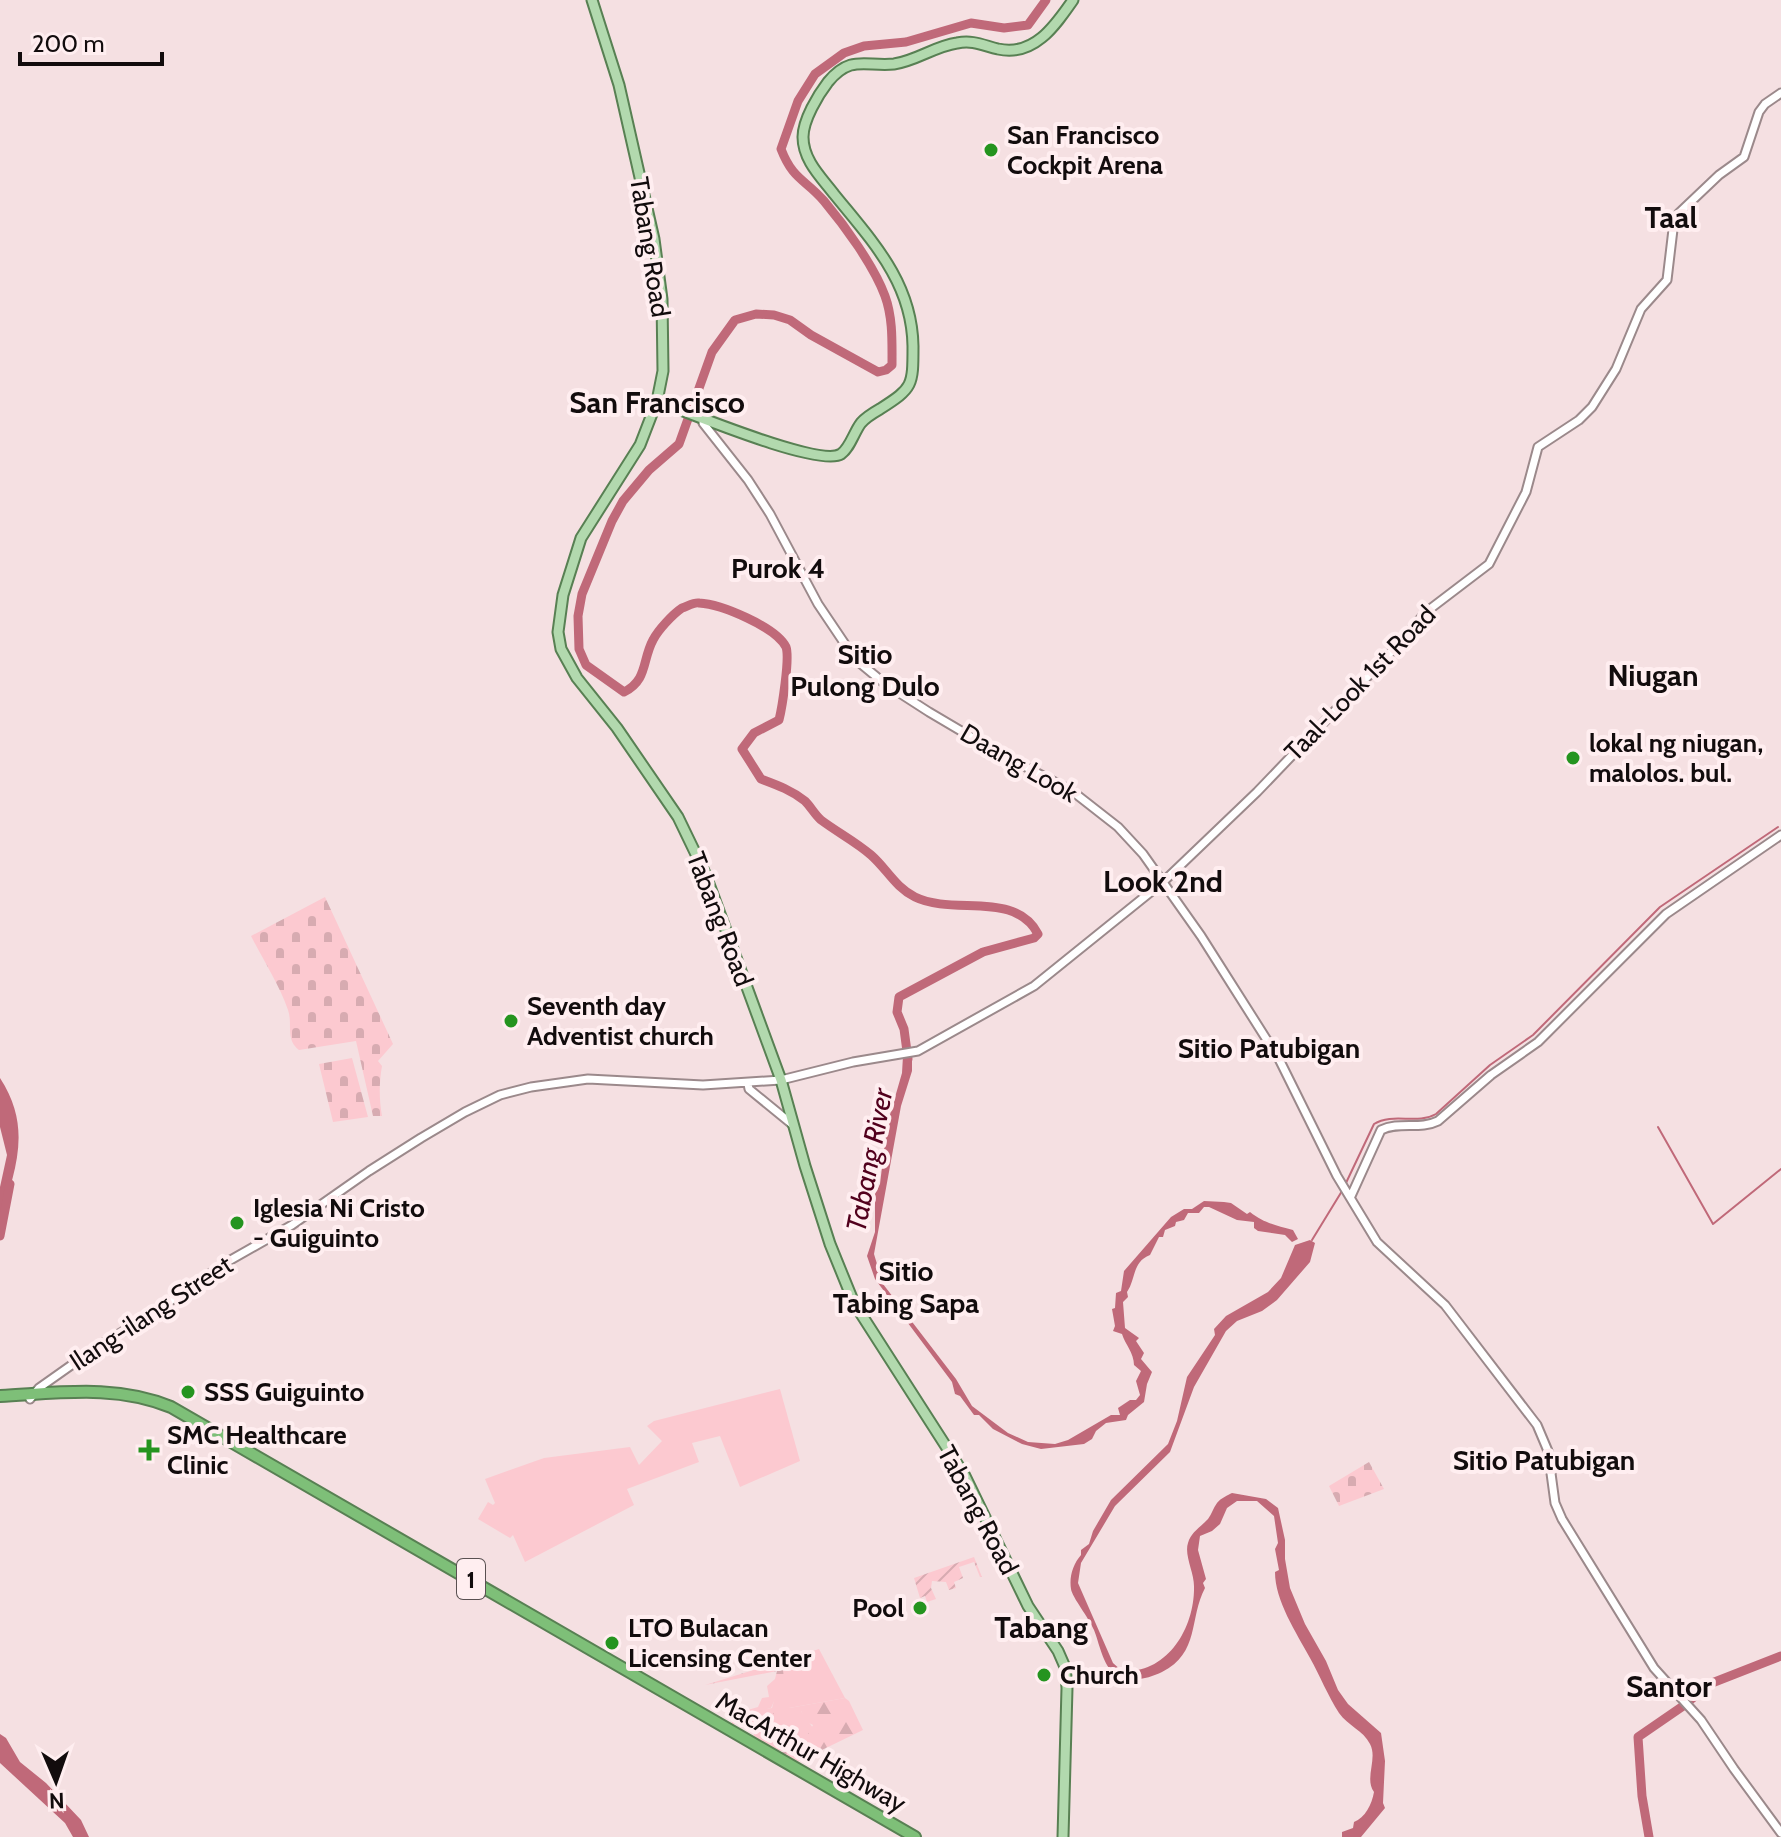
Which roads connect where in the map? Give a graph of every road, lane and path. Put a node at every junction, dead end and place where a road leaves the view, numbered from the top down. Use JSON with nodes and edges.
{"nodes":[{"id":1,"x":592,"y":0,"type":"edge"},
{"id":2,"x":1073,"y":0,"type":"edge"},
{"id":3,"x":1781,"y":93,"type":"edge"},
{"id":4,"x":657,"y":401,"type":"junction"},
{"id":5,"x":704,"y":420,"type":"junction"},
{"id":6,"x":1781,"y":835,"type":"edge"},
{"id":7,"x":1163,"y":882,"type":"junction"},
{"id":8,"x":781,"y":1080,"type":"junction"},
{"id":9,"x":748,"y":1084,"type":"junction"},
{"id":10,"x":795,"y":1127,"type":"junction"},
{"id":11,"x":1351,"y":1195,"type":"junction"},
{"id":12,"x":31,"y":1397,"type":"junction"},
{"id":13,"x":3,"y":1398,"type":"edge"},
{"id":14,"x":1781,"y":1833,"type":"edge"},
{"id":15,"x":906,"y":1837,"type":"edge"},
{"id":16,"x":915,"y":1837,"type":"edge"},
{"id":17,"x":1063,"y":1837,"type":"edge"}],
"edges":[{"from":1,"to":4,"type":"main road","name":"Tabang Road"},
{"from":2,"to":5,"type":"main road"},
{"from":3,"to":7,"type":"street","name":"Taal-Look 1st Road"},
{"from":4,"to":5,"type":"main road"},
{"from":4,"to":8,"type":"main road","name":"Tabang Road"},
{"from":5,"to":7,"type":"street","name":"Daang Look"},
{"from":6,"to":11,"type":"street"},
{"from":7,"to":8,"type":"street","name":"Taal-Look 1st Road"},
{"from":7,"to":11,"type":"street","name":"Daang Look"},
{"from":8,"to":9,"type":"street","name":"Taal-Look 1st Road"},
{"from":8,"to":10,"type":"main road","name":"Tabang Road"},
{"from":9,"to":10,"type":"street"},
{"from":9,"to":12,"type":"street","name":"Ilang-ilang Street"},
{"from":10,"to":17,"type":"main road","name":"Tabang Road"},
{"from":11,"to":14,"type":"street"},
{"from":12,"to":13,"type":"highway","name":"MacArthur Highway","number":"1"},
{"from":12,"to":15,"type":"highway","name":"MacArthur Highway","number":"1"},
{"from":12,"to":16,"type":"highway","name":"MacArthur Highway","number":"1"}]}
